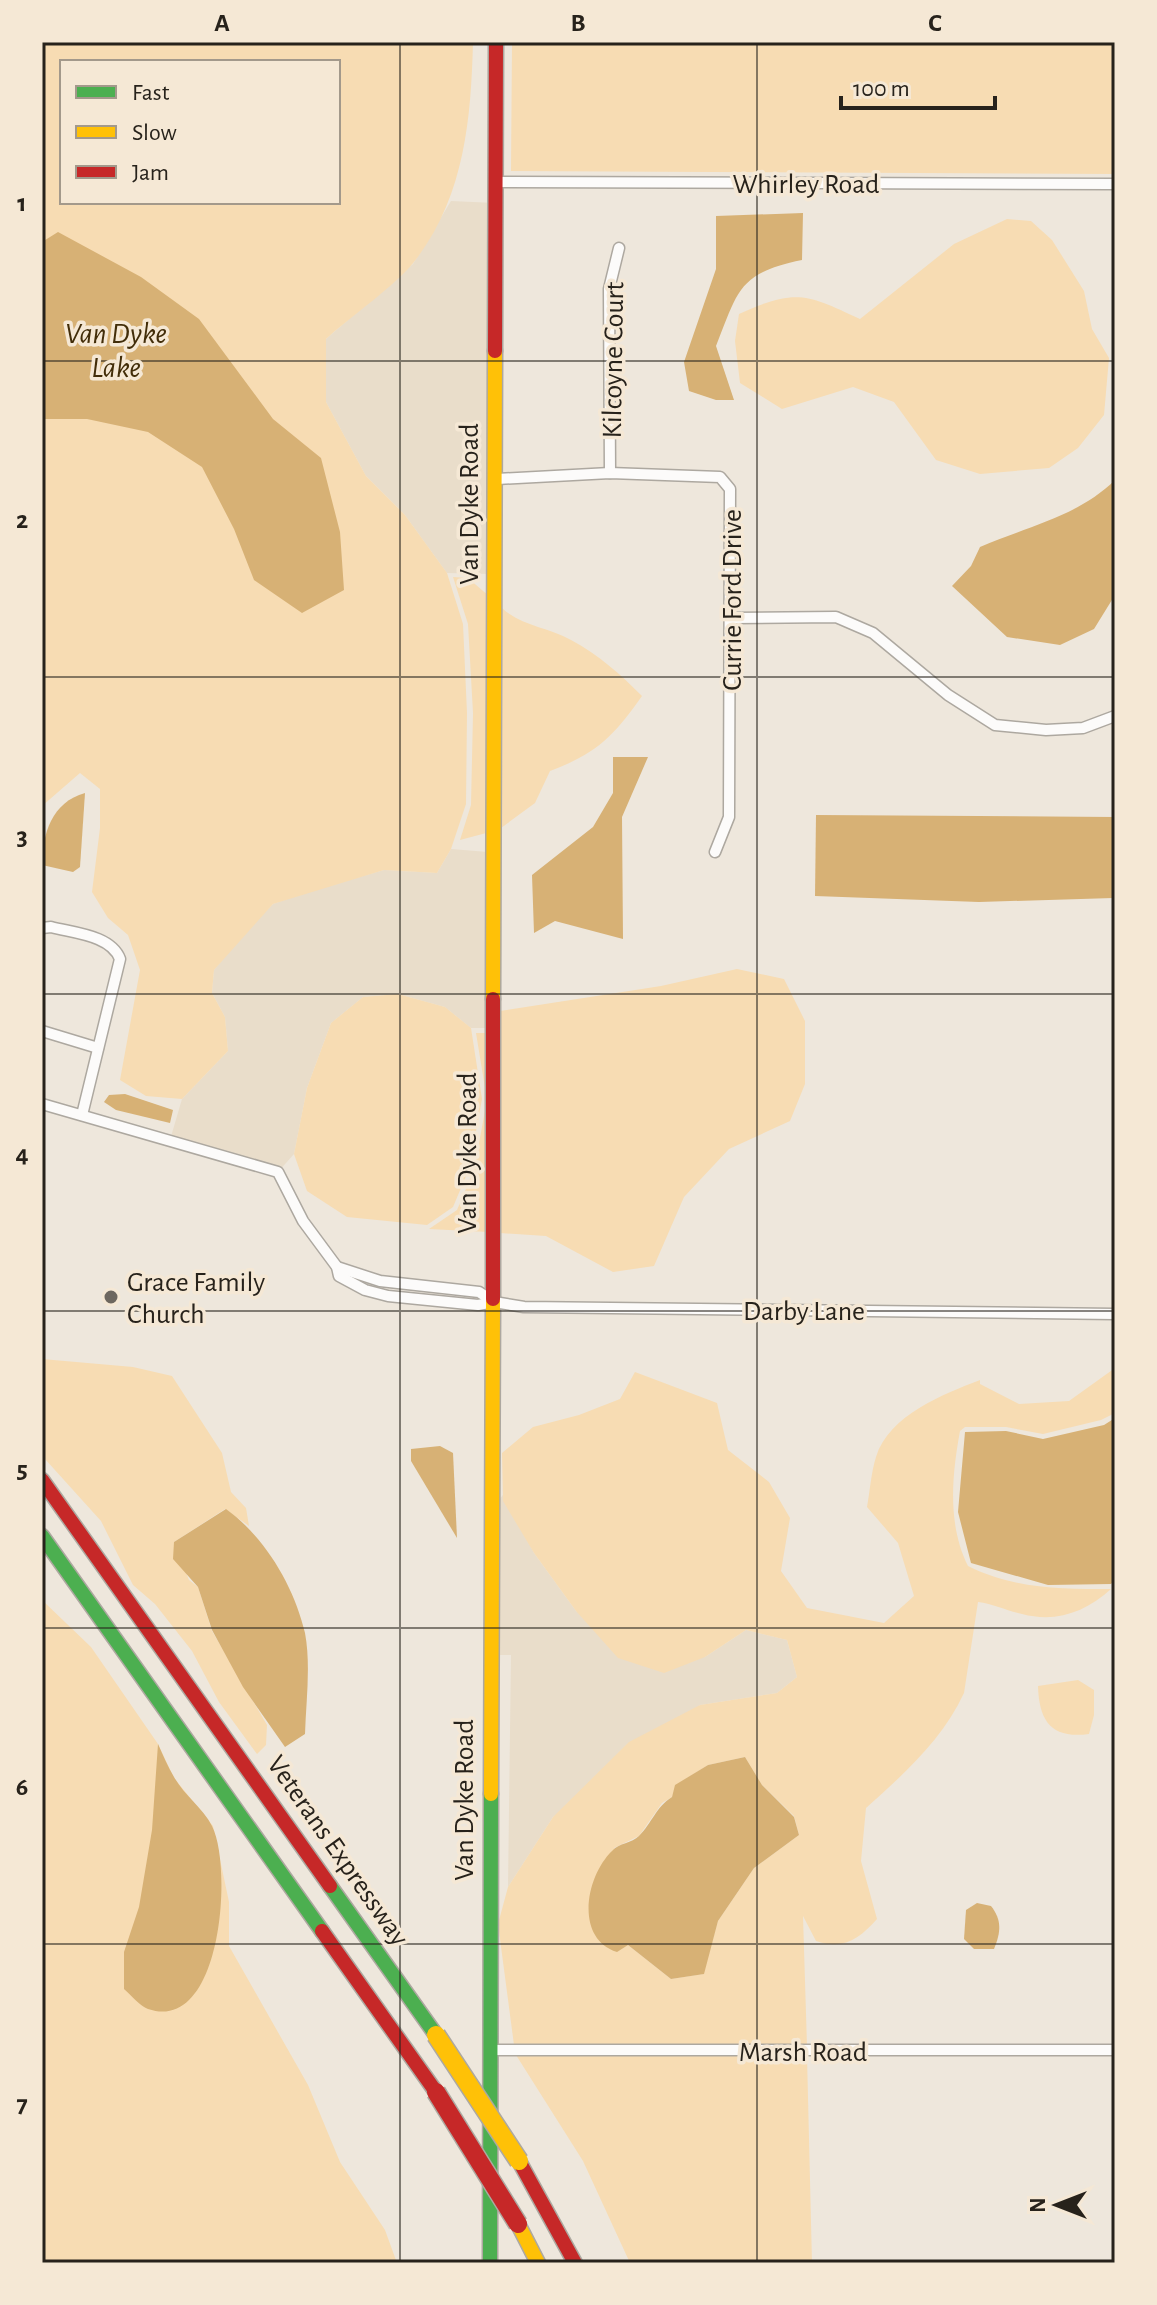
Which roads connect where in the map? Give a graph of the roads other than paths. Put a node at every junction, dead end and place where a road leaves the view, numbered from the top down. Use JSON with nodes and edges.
{"nodes":[{"id":1,"x":496,"y":42,"type":"edge"},
{"id":2,"x":497,"y":182,"type":"junction"},
{"id":3,"x":1115,"y":184,"type":"edge"},
{"id":4,"x":619,"y":248,"type":"dead end"},
{"id":5,"x":610,"y":473,"type":"junction"},
{"id":6,"x":497,"y":479,"type":"junction"},
{"id":7,"x":732,"y":618,"type":"junction"},
{"id":8,"x":1115,"y":716,"type":"edge"},
{"id":9,"x":715,"y":852,"type":"dead end"},
{"id":10,"x":42,"y":928,"type":"edge"},
{"id":11,"x":42,"y":1031,"type":"edge"},
{"id":12,"x":98,"y":1048,"type":"junction"},
{"id":13,"x":42,"y":1104,"type":"edge"},
{"id":14,"x":82,"y":1115,"type":"junction"},
{"id":15,"x":494,"y":1302,"type":"junction"},
{"id":16,"x":1115,"y":1314,"type":"edge"},
{"id":17,"x":42,"y":1480,"type":"edge"},
{"id":18,"x":42,"y":1536,"type":"edge"},
{"id":19,"x":491,"y":2050,"type":"junction"},
{"id":20,"x":1115,"y":2050,"type":"edge"},
{"id":21,"x":490,"y":2263,"type":"edge"},
{"id":22,"x":538,"y":2263,"type":"edge"},
{"id":23,"x":575,"y":2263,"type":"edge"}],
"edges":[{"from":1,"to":2,"type":"main road","name":"Van Dyke Road"},
{"from":2,"to":3,"type":"street","name":"Whirley Road"},
{"from":2,"to":6,"type":"main road","name":"Van Dyke Road"},
{"from":4,"to":5,"type":"street","name":"Kilcoyne Court"},
{"from":5,"to":6,"type":"street","name":"Currie Ford Drive"},
{"from":5,"to":7,"type":"street","name":"Currie Ford Drive"},
{"from":6,"to":15,"type":"main road","name":"Van Dyke Road"},
{"from":7,"to":8,"type":"street"},
{"from":7,"to":9,"type":"street","name":"Currie Ford Drive"},
{"from":10,"to":12,"type":"street"},
{"from":11,"to":12,"type":"street"},
{"from":12,"to":14,"type":"street"},
{"from":13,"to":14,"type":"street"},
{"from":14,"to":15,"type":"street","name":"Darby Lane"},
{"from":15,"to":16,"type":"street","name":"Darby Lane"},
{"from":15,"to":19,"type":"main road","name":"Van Dyke Road"},
{"from":17,"to":23,"type":"main road","name":"Veterans Expressway","bridge":true},
{"from":18,"to":22,"type":"main road","bridge":true},
{"from":19,"to":20,"type":"street","name":"Marsh Road"},
{"from":19,"to":21,"type":"main road","name":"Van Dyke Road"}]}
